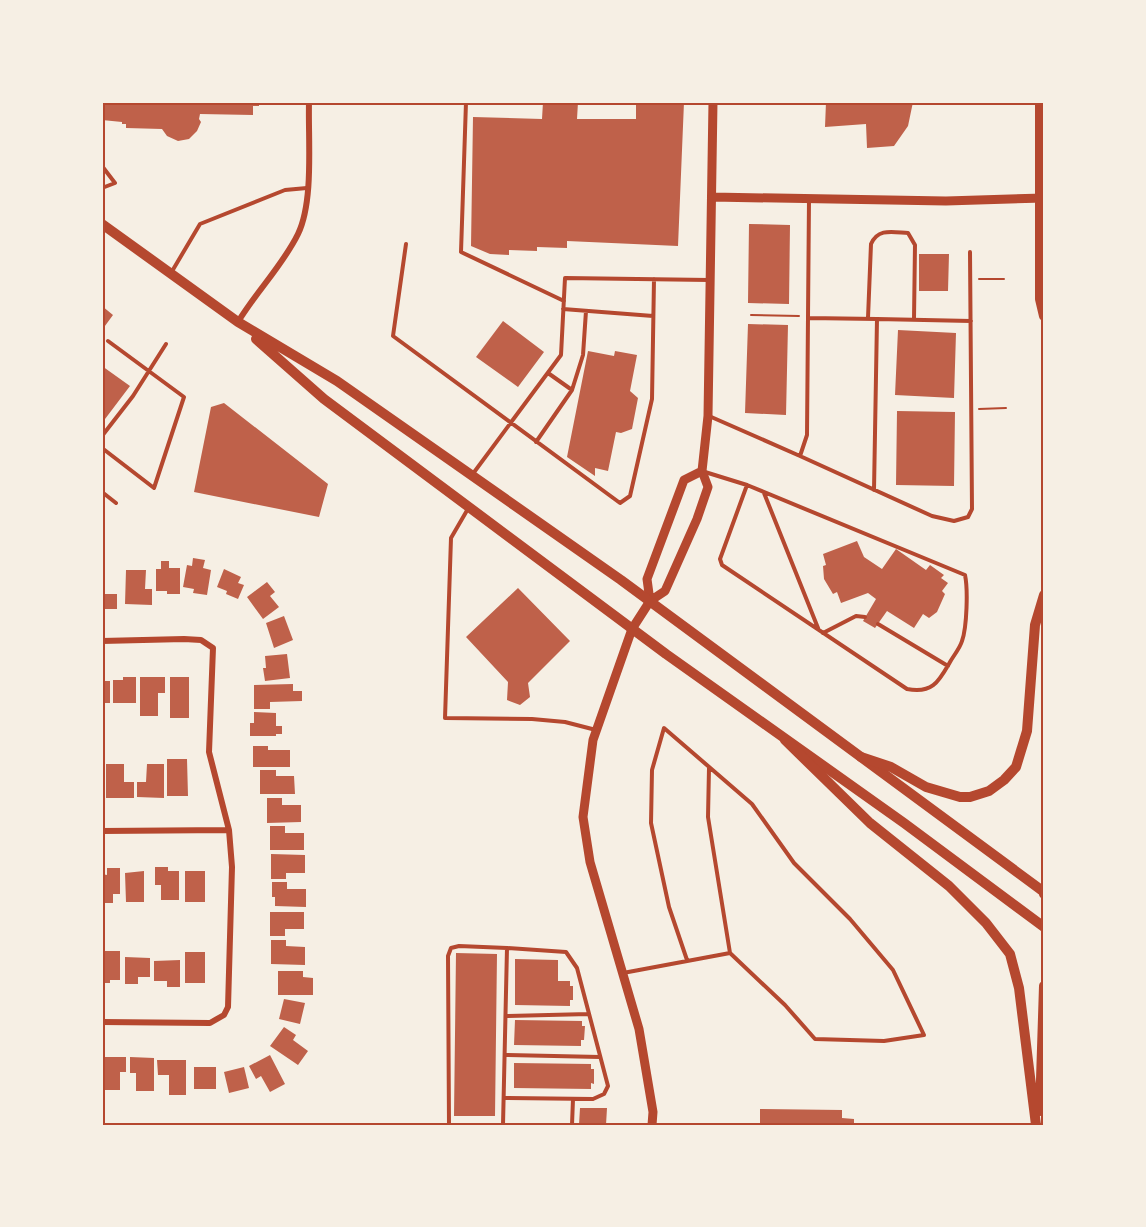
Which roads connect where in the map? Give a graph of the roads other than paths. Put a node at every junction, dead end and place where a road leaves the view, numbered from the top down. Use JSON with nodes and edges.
{"nodes":[{"id":1,"x":309,"y":102,"type":"edge"},
{"id":2,"x":466,"y":102,"type":"edge"},
{"id":3,"x":712,"y":102,"type":"edge"},
{"id":4,"x":1040,"y":102,"type":"edge"},
{"id":5,"x":102,"y":166,"type":"edge"},
{"id":6,"x":102,"y":188,"type":"edge"},
{"id":7,"x":307,"y":188,"type":"junction"},
{"id":8,"x":712,"y":197,"type":"junction"},
{"id":9,"x":809,"y":198,"type":"junction"},
{"id":10,"x":1042,"y":199,"type":"edge"},
{"id":11,"x":102,"y":224,"type":"edge"},
{"id":12,"x":406,"y":244,"type":"dead end"},
{"id":13,"x":970,"y":252,"type":"dead end"},
{"id":14,"x":170,"y":273,"type":"junction"},
{"id":15,"x":654,"y":279,"type":"junction"},
{"id":16,"x":710,"y":280,"type":"junction"},
{"id":17,"x":564,"y":301,"type":"junction"},
{"id":18,"x":563,"y":309,"type":"junction"},
{"id":19,"x":586,"y":311,"type":"junction"},
{"id":20,"x":653,"y":316,"type":"junction"},
{"id":21,"x":1044,"y":316,"type":"edge"},
{"id":22,"x":808,"y":317,"type":"junction"},
{"id":23,"x":868,"y":318,"type":"junction"},
{"id":24,"x":877,"y":319,"type":"junction"},
{"id":25,"x":914,"y":319,"type":"junction"},
{"id":26,"x":971,"y":321,"type":"junction"},
{"id":27,"x":238,"y":322,"type":"junction"},
{"id":28,"x":108,"y":341,"type":"dead end"},
{"id":29,"x":166,"y":344,"type":"dead end"},
{"id":30,"x":149,"y":371,"type":"junction"},
{"id":31,"x":548,"y":372,"type":"junction"},
{"id":32,"x":572,"y":390,"type":"junction"},
{"id":33,"x":708,"y":416,"type":"junction"},
{"id":34,"x":510,"y":423,"type":"junction"},
{"id":35,"x":102,"y":436,"type":"edge"},
{"id":36,"x":536,"y":442,"type":"junction"},
{"id":37,"x":102,"y":448,"type":"edge"},
{"id":38,"x":800,"y":456,"type":"junction"},
{"id":39,"x":702,"y":471,"type":"junction"},
{"id":40,"x":471,"y":476,"type":"junction"},
{"id":41,"x":747,"y":485,"type":"junction"},
{"id":42,"x":874,"y":490,"type":"junction"},
{"id":43,"x":102,"y":492,"type":"edge"},
{"id":44,"x":764,"y":492,"type":"junction"},
{"id":45,"x":116,"y":503,"type":"dead end"},
{"id":46,"x":469,"y":507,"type":"junction"},
{"id":47,"x":1044,"y":595,"type":"edge"},
{"id":48,"x":650,"y":601,"type":"junction"},
{"id":49,"x":865,"y":616,"type":"dead end"},
{"id":50,"x":878,"y":624,"type":"dead end"},
{"id":51,"x":632,"y":629,"type":"junction"},
{"id":52,"x":818,"y":629,"type":"junction"},
{"id":53,"x":823,"y":633,"type":"junction"},
{"id":54,"x":102,"y":641,"type":"edge"},
{"id":55,"x":948,"y":666,"type":"junction"},
{"id":56,"x":597,"y":730,"type":"junction"},
{"id":57,"x":785,"y":740,"type":"junction"},
{"id":58,"x":861,"y":757,"type":"junction"},
{"id":59,"x":709,"y":768,"type":"junction"},
{"id":60,"x":229,"y":830,"type":"junction"},
{"id":61,"x":102,"y":831,"type":"edge"},
{"id":62,"x":1044,"y":893,"type":"edge"},
{"id":63,"x":1044,"y":927,"type":"edge"},
{"id":64,"x":507,"y":948,"type":"junction"},
{"id":65,"x":730,"y":953,"type":"junction"},
{"id":66,"x":687,"y":960,"type":"junction"},
{"id":67,"x":622,"y":973,"type":"junction"},
{"id":68,"x":1044,"y":986,"type":"edge"},
{"id":69,"x":589,"y":1014,"type":"junction"},
{"id":70,"x":506,"y":1016,"type":"junction"},
{"id":71,"x":102,"y":1022,"type":"edge"},
{"id":72,"x":505,"y":1055,"type":"junction"},
{"id":73,"x":600,"y":1057,"type":"junction"},
{"id":74,"x":504,"y":1098,"type":"junction"},
{"id":75,"x":573,"y":1099,"type":"junction"},
{"id":76,"x":449,"y":1125,"type":"edge"},
{"id":77,"x":503,"y":1125,"type":"edge"},
{"id":78,"x":572,"y":1125,"type":"edge"},
{"id":79,"x":652,"y":1125,"type":"edge"},
{"id":80,"x":1038,"y":1125,"type":"edge"}],
"edges":[{"from":1,"to":7,"type":"street"},
{"from":2,"to":17,"type":"lane"},
{"from":3,"to":8,"type":"street"},
{"from":4,"to":10,"type":"main road"},
{"from":5,"to":6,"type":"lane"},
{"from":7,"to":14,"type":"lane"},
{"from":7,"to":27,"type":"street"},
{"from":8,"to":9,"type":"street"},
{"from":8,"to":16,"type":"street"},
{"from":9,"to":10,"type":"street"},
{"from":9,"to":22,"type":"lane"},
{"from":10,"to":21,"type":"main road"},
{"from":11,"to":14,"type":"main road"},
{"from":12,"to":34,"type":"lane"},
{"from":13,"to":26,"type":"lane"},
{"from":14,"to":27,"type":"main road"},
{"from":15,"to":16,"type":"lane"},
{"from":15,"to":17,"type":"lane"},
{"from":15,"to":20,"type":"lane"},
{"from":16,"to":33,"type":"street"},
{"from":17,"to":18,"type":"lane"},
{"from":18,"to":19,"type":"lane"},
{"from":18,"to":31,"type":"lane"},
{"from":19,"to":20,"type":"lane"},
{"from":19,"to":32,"type":"lane"},
{"from":20,"to":36,"type":"lane"},
{"from":22,"to":23,"type":"lane"},
{"from":22,"to":38,"type":"lane"},
{"from":23,"to":24,"type":"lane"},
{"from":23,"to":25,"type":"lane"},
{"from":24,"to":25,"type":"lane"},
{"from":24,"to":42,"type":"lane"},
{"from":25,"to":26,"type":"lane"},
{"from":26,"to":42,"type":"lane"},
{"from":27,"to":40,"type":"main road"},
{"from":27,"to":46,"type":"main road"},
{"from":28,"to":30,"type":"lane"},
{"from":29,"to":30,"type":"lane"},
{"from":30,"to":35,"type":"lane"},
{"from":30,"to":37,"type":"lane"},
{"from":31,"to":32,"type":"lane"},
{"from":31,"to":34,"type":"lane"},
{"from":32,"to":36,"type":"lane"},
{"from":33,"to":38,"type":"lane"},
{"from":33,"to":39,"type":"street"},
{"from":34,"to":36,"type":"lane"},
{"from":34,"to":40,"type":"lane"},
{"from":38,"to":42,"type":"lane"},
{"from":39,"to":41,"type":"lane"},
{"from":39,"to":48,"type":"street"},
{"from":39,"to":48,"type":"street"},
{"from":40,"to":48,"type":"main road"},
{"from":41,"to":44,"type":"lane"},
{"from":41,"to":52,"type":"lane"},
{"from":43,"to":45,"type":"lane"},
{"from":44,"to":52,"type":"lane"},
{"from":44,"to":55,"type":"lane"},
{"from":46,"to":51,"type":"main road"},
{"from":46,"to":56,"type":"lane"},
{"from":47,"to":58,"type":"main road"},
{"from":48,"to":51,"type":"street"},
{"from":48,"to":58,"type":"main road"},
{"from":49,"to":53,"type":"lane"},
{"from":50,"to":55,"type":"lane"},
{"from":51,"to":56,"type":"street"},
{"from":51,"to":57,"type":"main road"},
{"from":52,"to":53,"type":"lane"},
{"from":53,"to":55,"type":"lane"},
{"from":54,"to":60,"type":"street"},
{"from":56,"to":67,"type":"street"},
{"from":57,"to":63,"type":"main road"},
{"from":57,"to":80,"type":"main road"},
{"from":58,"to":62,"type":"main road"},
{"from":59,"to":65,"type":"lane"},
{"from":59,"to":65,"type":"lane"},
{"from":59,"to":66,"type":"lane"},
{"from":60,"to":61,"type":"street"},
{"from":60,"to":71,"type":"street"},
{"from":64,"to":69,"type":"lane"},
{"from":64,"to":70,"type":"lane"},
{"from":64,"to":76,"type":"lane"},
{"from":65,"to":66,"type":"lane"},
{"from":66,"to":67,"type":"lane"},
{"from":67,"to":79,"type":"street"},
{"from":68,"to":80,"type":"main road"},
{"from":69,"to":70,"type":"lane"},
{"from":69,"to":73,"type":"lane"},
{"from":70,"to":72,"type":"lane"},
{"from":72,"to":73,"type":"lane"},
{"from":72,"to":74,"type":"lane"},
{"from":73,"to":75,"type":"lane"},
{"from":74,"to":75,"type":"lane"},
{"from":74,"to":77,"type":"lane"},
{"from":75,"to":78,"type":"lane"}]}
